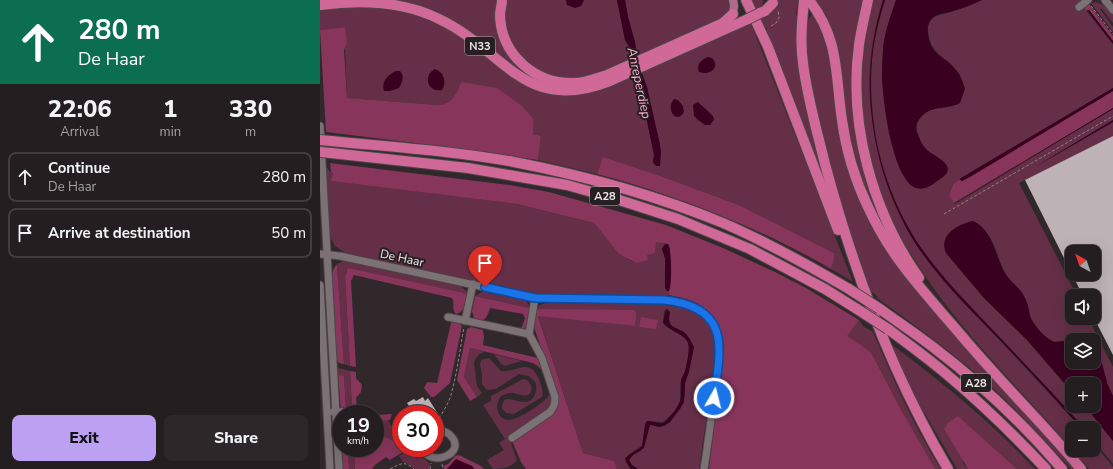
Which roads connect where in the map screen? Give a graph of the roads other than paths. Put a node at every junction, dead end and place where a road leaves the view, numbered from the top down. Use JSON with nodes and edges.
{"nodes":[{"id":1,"x":502,"y":0,"type":"edge"},
{"id":2,"x":733,"y":0,"type":"edge"},
{"id":3,"x":746,"y":0,"type":"edge"},
{"id":4,"x":804,"y":0,"type":"edge"},
{"id":5,"x":809,"y":0,"type":"edge"},
{"id":6,"x":868,"y":0,"type":"edge"},
{"id":7,"x":1088,"y":0,"type":"edge"},
{"id":8,"x":1105,"y":0,"type":"edge"},
{"id":9,"x":771,"y":2,"type":"edge"},
{"id":10,"x":322,"y":5,"type":"edge"},
{"id":11,"x":1079,"y":7,"type":"dead end"},
{"id":12,"x":1113,"y":10,"type":"edge"},
{"id":13,"x":733,"y":14,"type":"joint"},
{"id":14,"x":645,"y":62,"type":"junction"},
{"id":15,"x":629,"y":69,"type":"junction"},
{"id":16,"x":320,"y":126,"type":"edge"},
{"id":17,"x":320,"y":140,"type":"edge"},
{"id":18,"x":320,"y":152,"type":"edge"},
{"id":19,"x":322,"y":182,"type":"edge"},
{"id":20,"x":324,"y":254,"type":"edge"},
{"id":21,"x":473,"y":284,"type":"junction"},
{"id":22,"x":320,"y":285,"type":"edge"},
{"id":23,"x":865,"y":288,"type":"junction"},
{"id":24,"x":535,"y":298,"type":"junction"},
{"id":25,"x":448,"y":317,"type":"dead end"},
{"id":26,"x":949,"y":321,"type":"junction"},
{"id":27,"x":465,"y":322,"type":"junction"},
{"id":28,"x":528,"y":334,"type":"junction"},
{"id":29,"x":335,"y":405,"type":"edge"},
{"id":30,"x":327,"y":412,"type":"junction"},
{"id":31,"x":332,"y":412,"type":"edge"},
{"id":32,"x":444,"y":431,"type":"edge"},
{"id":33,"x":320,"y":435,"type":"edge"},
{"id":34,"x":328,"y":435,"type":"junction"},
{"id":35,"x":332,"y":435,"type":"edge"},
{"id":36,"x":512,"y":438,"type":"dead end"},
{"id":37,"x":338,"y":457,"type":"edge"},
{"id":38,"x":428,"y":457,"type":"edge"},
{"id":39,"x":442,"y":465,"type":"edge"},
{"id":40,"x":330,"y":469,"type":"edge"},
{"id":41,"x":339,"y":469,"type":"edge"},
{"id":42,"x":704,"y":469,"type":"edge"},
{"id":43,"x":948,"y":469,"type":"edge"},
{"id":44,"x":1046,"y":469,"type":"edge"},
{"id":45,"x":1062,"y":469,"type":"edge"},
{"id":46,"x":1081,"y":469,"type":"edge"}],
"edges":[{"from":1,"to":15,"type":"highway","number":"N33"},
{"from":2,"to":13,"type":"main road"},
{"from":3,"to":23,"type":"highway"},
{"from":4,"to":23,"type":"highway"},
{"from":5,"to":26,"type":"highway","number":"A28"},
{"from":6,"to":26,"type":"highway","number":"A28"},
{"from":7,"to":11,"type":"street"},
{"from":8,"to":12,"type":"street"},
{"from":9,"to":14,"type":"highway","number":"N33","bridge":true},
{"from":10,"to":15,"type":"highway","number":"N33"},
{"from":13,"to":14,"type":"highway","number":"N33"},
{"from":14,"to":15,"type":"highway","number":"N33"},
{"from":16,"to":19,"type":"street"},
{"from":17,"to":45,"type":"highway","number":"A28","bridge":true},
{"from":18,"to":44,"type":"highway","number":"A28","bridge":true},
{"from":19,"to":20,"type":"street"},
{"from":20,"to":21,"type":"street","name":"De Haar"},
{"from":20,"to":29,"type":"street"},
{"from":21,"to":24,"type":"street","name":"De Haar"},
{"from":21,"to":27,"type":"street"},
{"from":22,"to":30,"type":"street"},
{"from":23,"to":43,"type":"highway"},
{"from":24,"to":28,"type":"street"},
{"from":24,"to":42,"type":"street","name":"De Haar"},
{"from":25,"to":27,"type":"street"},
{"from":26,"to":46,"type":"highway","number":"A28"},
{"from":27,"to":28,"type":"street"},
{"from":28,"to":36,"type":"street"},
{"from":30,"to":31,"type":"street"},
{"from":30,"to":34,"type":"street"},
{"from":32,"to":39,"type":"street"},
{"from":33,"to":34,"type":"street"},
{"from":34,"to":35,"type":"street"},
{"from":34,"to":40,"type":"street"},
{"from":37,"to":41,"type":"street"},
{"from":38,"to":39,"type":"street"}]}
